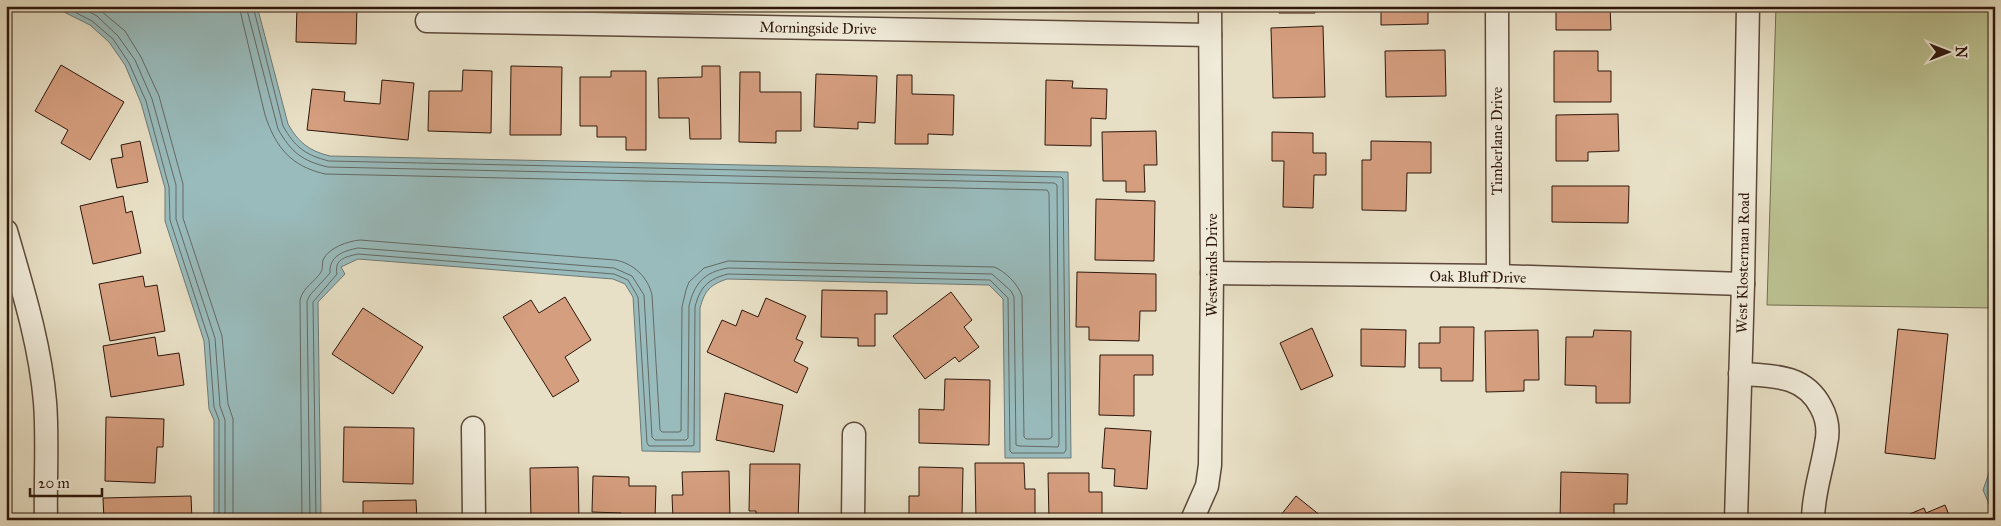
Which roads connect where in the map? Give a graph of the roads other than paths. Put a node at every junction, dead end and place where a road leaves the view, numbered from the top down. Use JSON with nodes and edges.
{"nodes":[{"id":1,"x":1210,"y":6,"type":"edge"},
{"id":2,"x":1497,"y":6,"type":"edge"},
{"id":3,"x":1748,"y":6,"type":"edge"},
{"id":4,"x":426,"y":21,"type":"dead end"},
{"id":5,"x":1210,"y":35,"type":"junction"},
{"id":6,"x":6,"y":231,"type":"edge"},
{"id":7,"x":1212,"y":274,"type":"junction"},
{"id":8,"x":1498,"y":276,"type":"junction"},
{"id":9,"x":1743,"y":284,"type":"junction"},
{"id":10,"x":1740,"y":374,"type":"junction"},
{"id":11,"x":473,"y":428,"type":"dead end"},
{"id":12,"x":854,"y":434,"type":"dead end"},
{"id":13,"x":46,"y":520,"type":"edge"},
{"id":14,"x":474,"y":520,"type":"edge"},
{"id":15,"x":853,"y":520,"type":"edge"},
{"id":16,"x":1192,"y":520,"type":"edge"},
{"id":17,"x":1736,"y":520,"type":"edge"},
{"id":18,"x":1813,"y":520,"type":"edge"}],
"edges":[{"from":1,"to":5,"type":"street","name":"Westwinds Drive"},
{"from":2,"to":8,"type":"street","name":"Timberlane Drive"},
{"from":3,"to":9,"type":"street","name":"West Klosterman Road"},
{"from":4,"to":5,"type":"street","name":"Morningside Drive"},
{"from":5,"to":7,"type":"street","name":"Westwinds Drive"},
{"from":6,"to":13,"type":"street"},
{"from":7,"to":8,"type":"street","name":"Oak Bluff Drive"},
{"from":7,"to":16,"type":"street","name":"Westwinds Drive"},
{"from":8,"to":9,"type":"street","name":"Oak Bluff Drive"},
{"from":9,"to":10,"type":"street","name":"West Klosterman Road"},
{"from":10,"to":17,"type":"street","name":"West Klosterman Road"},
{"from":10,"to":18,"type":"street"},
{"from":11,"to":14,"type":"street"},
{"from":12,"to":15,"type":"street"}]}
